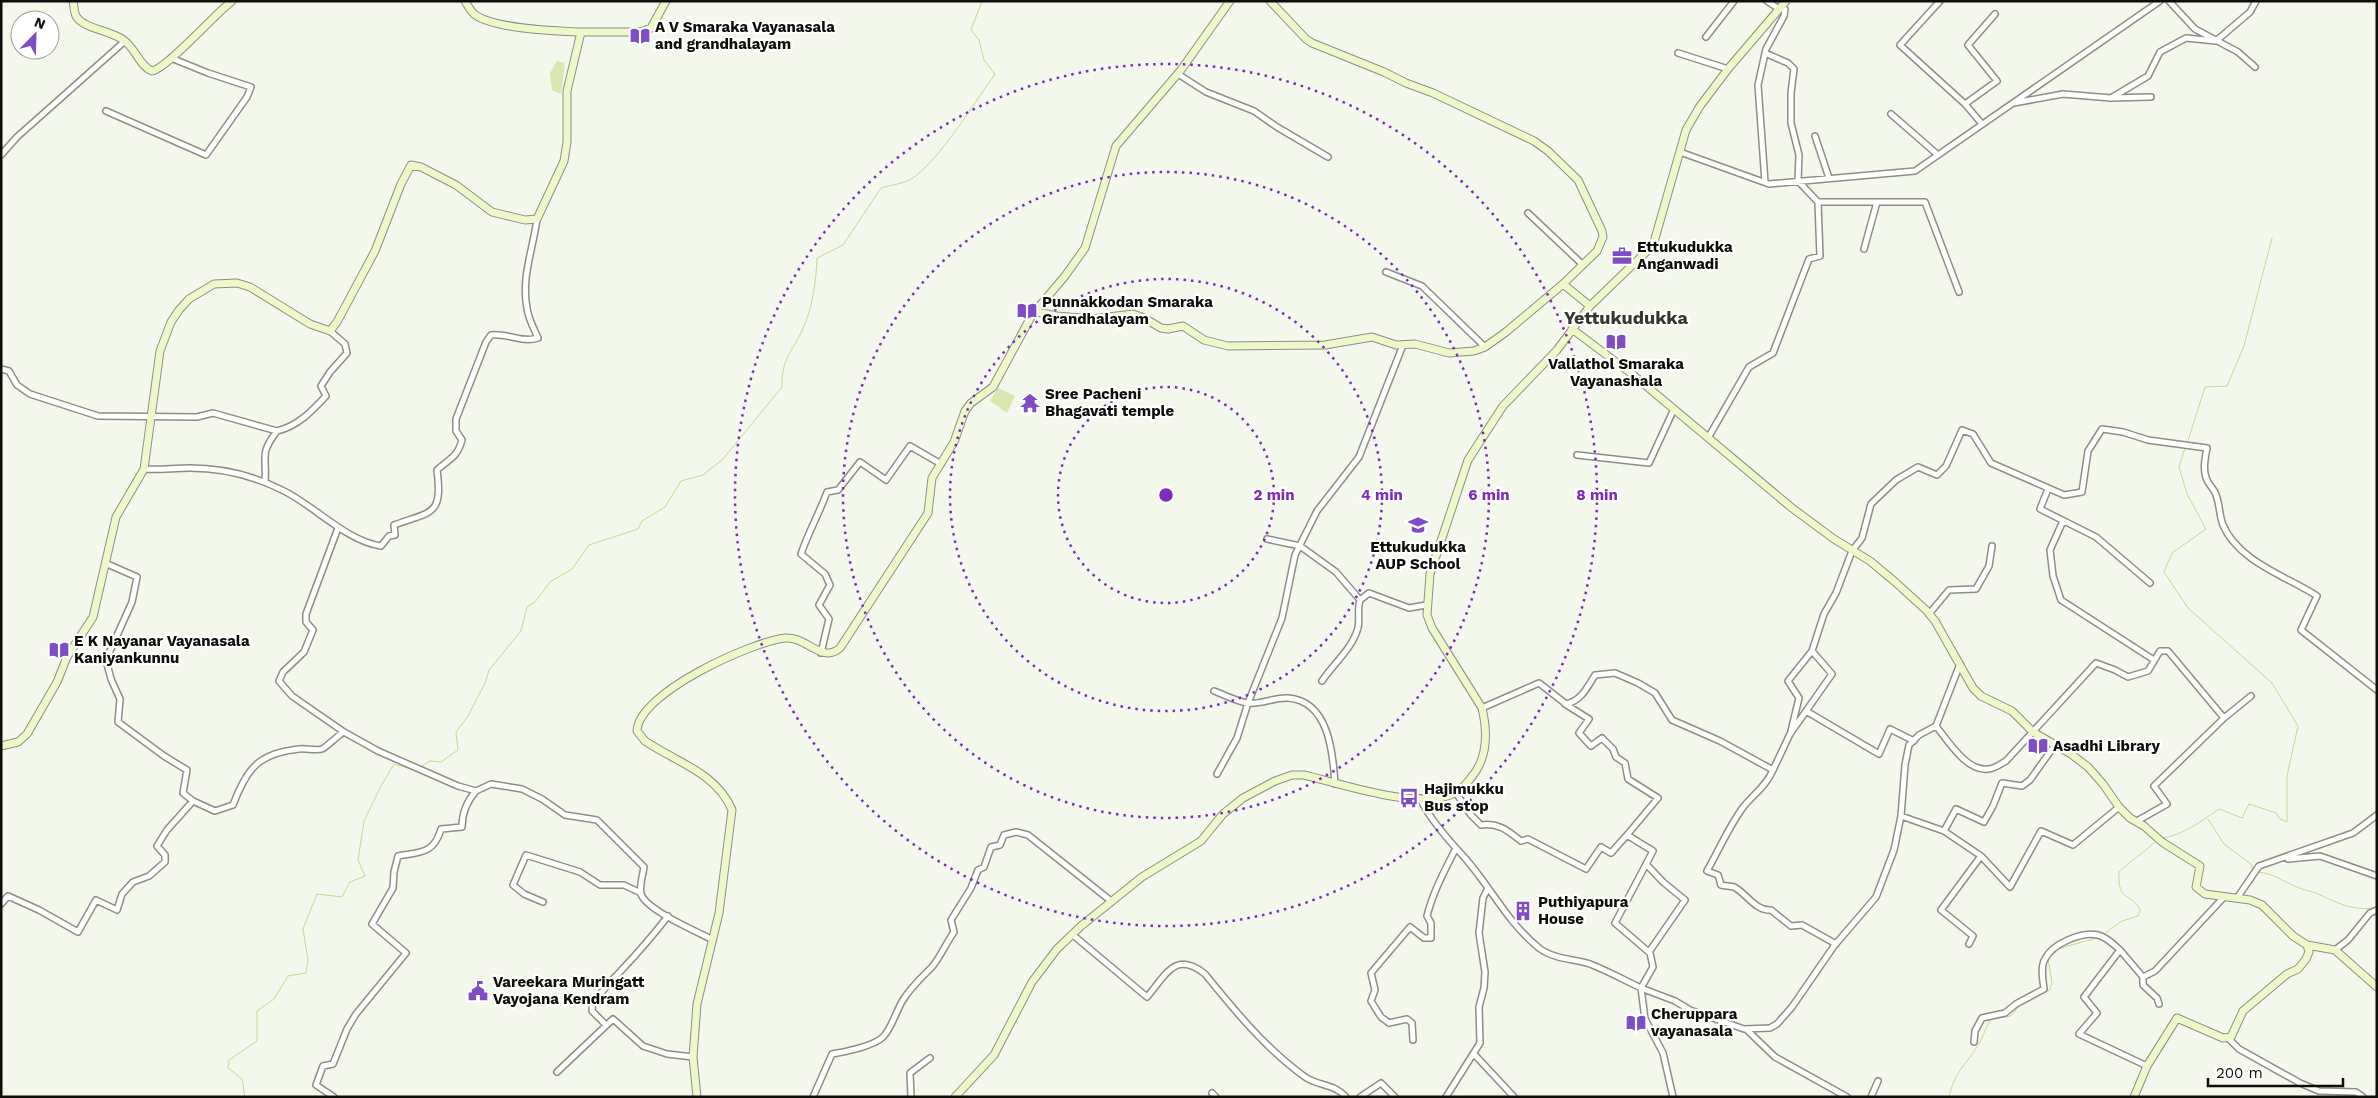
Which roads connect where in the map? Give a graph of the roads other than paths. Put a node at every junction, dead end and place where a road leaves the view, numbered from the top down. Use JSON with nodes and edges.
{"nodes":[{"id":1,"x":73,"y":1,"type":"edge"},
{"id":2,"x":232,"y":1,"type":"edge"},
{"id":3,"x":465,"y":1,"type":"edge"},
{"id":4,"x":666,"y":1,"type":"edge"},
{"id":5,"x":1230,"y":1,"type":"edge"},
{"id":6,"x":1270,"y":1,"type":"edge"},
{"id":7,"x":1734,"y":1,"type":"edge"},
{"id":8,"x":1767,"y":1,"type":"edge"},
{"id":9,"x":1940,"y":1,"type":"edge"},
{"id":10,"x":2160,"y":1,"type":"edge"},
{"id":11,"x":2168,"y":1,"type":"edge"},
{"id":12,"x":2256,"y":1,"type":"edge"},
{"id":13,"x":1782,"y":6,"type":"edge"},
{"id":14,"x":1995,"y":14,"type":"dead end"},
{"id":15,"x":581,"y":32,"type":"junction"},
{"id":16,"x":1706,"y":37,"type":"dead end"},
{"id":17,"x":125,"y":41,"type":"junction"},
{"id":18,"x":2216,"y":41,"type":"junction"},
{"id":19,"x":1678,"y":53,"type":"dead end"},
{"id":20,"x":1765,"y":53,"type":"junction"},
{"id":21,"x":171,"y":58,"type":"junction"},
{"id":22,"x":2255,"y":66,"type":"dead end"},
{"id":23,"x":1728,"y":69,"type":"junction"},
{"id":24,"x":1178,"y":74,"type":"junction"},
{"id":25,"x":2151,"y":97,"type":"dead end"},
{"id":26,"x":2112,"y":98,"type":"junction"},
{"id":27,"x":1965,"y":104,"type":"junction"},
{"id":28,"x":2011,"y":104,"type":"junction"},
{"id":29,"x":106,"y":111,"type":"dead end"},
{"id":30,"x":1891,"y":114,"type":"dead end"},
{"id":31,"x":1982,"y":124,"type":"junction"},
{"id":32,"x":1815,"y":136,"type":"dead end"},
{"id":33,"x":1680,"y":152,"type":"junction"},
{"id":34,"x":1,"y":155,"type":"edge"},
{"id":35,"x":1938,"y":155,"type":"junction"},
{"id":36,"x":1328,"y":157,"type":"dead end"},
{"id":37,"x":1829,"y":178,"type":"junction"},
{"id":38,"x":1798,"y":181,"type":"junction"},
{"id":39,"x":1765,"y":182,"type":"junction"},
{"id":40,"x":1818,"y":202,"type":"junction"},
{"id":41,"x":1877,"y":202,"type":"junction"},
{"id":42,"x":1528,"y":213,"type":"dead end"},
{"id":43,"x":537,"y":219,"type":"junction"},
{"id":44,"x":1864,"y":249,"type":"dead end"},
{"id":45,"x":1583,"y":264,"type":"junction"},
{"id":46,"x":1386,"y":272,"type":"dead end"},
{"id":47,"x":1563,"y":284,"type":"junction"},
{"id":48,"x":1959,"y":292,"type":"dead end"},
{"id":49,"x":1590,"y":306,"type":"junction"},
{"id":50,"x":1037,"y":312,"type":"junction"},
{"id":51,"x":1572,"y":329,"type":"junction"},
{"id":52,"x":330,"y":330,"type":"junction"},
{"id":53,"x":1403,"y":345,"type":"junction"},
{"id":54,"x":1486,"y":347,"type":"junction"},
{"id":55,"x":1,"y":369,"type":"edge"},
{"id":56,"x":1674,"y":409,"type":"junction"},
{"id":57,"x":150,"y":416,"type":"junction"},
{"id":58,"x":277,"y":431,"type":"junction"},
{"id":59,"x":1708,"y":438,"type":"junction"},
{"id":60,"x":1577,"y":455,"type":"dead end"},
{"id":61,"x":941,"y":464,"type":"junction"},
{"id":62,"x":144,"y":469,"type":"junction"},
{"id":63,"x":264,"y":482,"type":"junction"},
{"id":64,"x":2048,"y":489,"type":"junction"},
{"id":65,"x":2064,"y":521,"type":"junction"},
{"id":66,"x":338,"y":528,"type":"junction"},
{"id":67,"x":1267,"y":539,"type":"dead end"},
{"id":68,"x":1300,"y":546,"type":"junction"},
{"id":69,"x":1992,"y":546,"type":"dead end"},
{"id":70,"x":1852,"y":551,"type":"junction"},
{"id":71,"x":106,"y":563,"type":"junction"},
{"id":72,"x":2150,"y":583,"type":"dead end"},
{"id":73,"x":1360,"y":600,"type":"junction"},
{"id":74,"x":1426,"y":605,"type":"junction"},
{"id":75,"x":1929,"y":614,"type":"junction"},
{"id":76,"x":1812,"y":651,"type":"junction"},
{"id":77,"x":821,"y":653,"type":"junction"},
{"id":78,"x":2154,"y":660,"type":"junction"},
{"id":79,"x":1960,"y":664,"type":"junction"},
{"id":80,"x":1322,"y":681,"type":"dead end"},
{"id":81,"x":2377,"y":690,"type":"edge"},
{"id":82,"x":1214,"y":691,"type":"dead end"},
{"id":83,"x":2251,"y":696,"type":"dead end"},
{"id":84,"x":1558,"y":699,"type":"junction"},
{"id":85,"x":1248,"y":703,"type":"junction"},
{"id":86,"x":1482,"y":708,"type":"junction"},
{"id":87,"x":1806,"y":711,"type":"junction"},
{"id":88,"x":2224,"y":718,"type":"junction"},
{"id":89,"x":1936,"y":726,"type":"junction"},
{"id":90,"x":344,"y":732,"type":"junction"},
{"id":91,"x":2033,"y":732,"type":"junction"},
{"id":92,"x":1790,"y":734,"type":"junction"},
{"id":93,"x":1914,"y":741,"type":"junction"},
{"id":94,"x":2055,"y":745,"type":"junction"},
{"id":95,"x":1,"y":746,"type":"edge"},
{"id":96,"x":1773,"y":770,"type":"junction"},
{"id":97,"x":1217,"y":774,"type":"dead end"},
{"id":98,"x":1335,"y":784,"type":"junction"},
{"id":99,"x":476,"y":791,"type":"junction"},
{"id":100,"x":1456,"y":793,"type":"junction"},
{"id":101,"x":1420,"y":798,"type":"junction"},
{"id":102,"x":193,"y":802,"type":"junction"},
{"id":103,"x":2119,"y":807,"type":"junction"},
{"id":104,"x":2377,"y":814,"type":"edge"},
{"id":105,"x":1901,"y":816,"type":"junction"},
{"id":106,"x":2137,"y":821,"type":"junction"},
{"id":107,"x":1944,"y":831,"type":"junction"},
{"id":108,"x":1627,"y":836,"type":"junction"},
{"id":109,"x":1455,"y":850,"type":"junction"},
{"id":110,"x":1981,"y":856,"type":"junction"},
{"id":111,"x":2279,"y":860,"type":"junction"},
{"id":112,"x":1646,"y":864,"type":"junction"},
{"id":113,"x":2377,"y":876,"type":"edge"},
{"id":114,"x":1488,"y":888,"type":"junction"},
{"id":115,"x":641,"y":893,"type":"junction"},
{"id":116,"x":2224,"y":897,"type":"junction"},
{"id":117,"x":2237,"y":898,"type":"junction"},
{"id":118,"x":543,"y":902,"type":"dead end"},
{"id":119,"x":1111,"y":902,"type":"junction"},
{"id":120,"x":1,"y":904,"type":"edge"},
{"id":121,"x":2376,"y":910,"type":"edge"},
{"id":122,"x":668,"y":916,"type":"junction"},
{"id":123,"x":1074,"y":935,"type":"junction"},
{"id":124,"x":713,"y":940,"type":"junction"},
{"id":125,"x":1836,"y":944,"type":"junction"},
{"id":126,"x":1969,"y":944,"type":"dead end"},
{"id":127,"x":2307,"y":945,"type":"junction"},
{"id":128,"x":2120,"y":950,"type":"junction"},
{"id":129,"x":2335,"y":950,"type":"junction"},
{"id":130,"x":1649,"y":952,"type":"junction"},
{"id":131,"x":2143,"y":977,"type":"junction"},
{"id":132,"x":2377,"y":987,"type":"edge"},
{"id":133,"x":1642,"y":988,"type":"junction"},
{"id":134,"x":2159,"y":1004,"type":"dead end"},
{"id":135,"x":606,"y":1026,"type":"junction"},
{"id":136,"x":1747,"y":1030,"type":"junction"},
{"id":137,"x":2228,"y":1038,"type":"junction"},
{"id":138,"x":1413,"y":1040,"type":"dead end"},
{"id":139,"x":1974,"y":1042,"type":"dead end"},
{"id":140,"x":1474,"y":1054,"type":"junction"},
{"id":141,"x":693,"y":1057,"type":"junction"},
{"id":142,"x":930,"y":1058,"type":"dead end"},
{"id":143,"x":2147,"y":1066,"type":"junction"},
{"id":144,"x":557,"y":1072,"type":"dead end"},
{"id":145,"x":1878,"y":1081,"type":"dead end"},
{"id":146,"x":334,"y":1097,"type":"edge"},
{"id":147,"x":697,"y":1097,"type":"edge"},
{"id":148,"x":812,"y":1097,"type":"edge"},
{"id":149,"x":912,"y":1097,"type":"edge"},
{"id":150,"x":955,"y":1097,"type":"edge"},
{"id":151,"x":1346,"y":1097,"type":"edge"},
{"id":152,"x":1360,"y":1097,"type":"edge"},
{"id":153,"x":1394,"y":1097,"type":"edge"},
{"id":154,"x":1446,"y":1097,"type":"edge"},
{"id":155,"x":1514,"y":1097,"type":"edge"},
{"id":156,"x":1673,"y":1097,"type":"edge"},
{"id":157,"x":1847,"y":1097,"type":"edge"},
{"id":158,"x":1871,"y":1097,"type":"edge"},
{"id":159,"x":2134,"y":1097,"type":"edge"},
{"id":160,"x":2363,"y":1097,"type":"edge"}],
"edges":[{"from":1,"to":17,"type":"main road"},
{"from":2,"to":21,"type":"main road"},
{"from":3,"to":15,"type":"main road"},
{"from":4,"to":15,"type":"main road"},
{"from":5,"to":24,"type":"main road"},
{"from":6,"to":45,"type":"main road"},
{"from":7,"to":16,"type":"street"},
{"from":8,"to":13,"type":"street"},
{"from":9,"to":27,"type":"street"},
{"from":10,"to":28,"type":"street"},
{"from":11,"to":18,"type":"street"},
{"from":12,"to":18,"type":"street"},
{"from":13,"to":20,"type":"street"},
{"from":13,"to":23,"type":"main road"},
{"from":14,"to":27,"type":"street"},
{"from":15,"to":43,"type":"main road"},
{"from":17,"to":21,"type":"main road"},
{"from":17,"to":34,"type":"street"},
{"from":18,"to":22,"type":"street"},
{"from":18,"to":26,"type":"street"},
{"from":19,"to":23,"type":"street"},
{"from":20,"to":38,"type":"street"},
{"from":20,"to":39,"type":"street"},
{"from":21,"to":29,"type":"street"},
{"from":23,"to":33,"type":"main road"},
{"from":24,"to":36,"type":"street"},
{"from":24,"to":50,"type":"main road"},
{"from":25,"to":26,"type":"street"},
{"from":26,"to":28,"type":"street"},
{"from":27,"to":31,"type":"street"},
{"from":28,"to":31,"type":"street"},
{"from":30,"to":35,"type":"street"},
{"from":31,"to":35,"type":"street"},
{"from":32,"to":37,"type":"street"},
{"from":33,"to":39,"type":"street"},
{"from":33,"to":49,"type":"main road"},
{"from":35,"to":37,"type":"street"},
{"from":37,"to":38,"type":"street"},
{"from":38,"to":39,"type":"street"},
{"from":38,"to":40,"type":"street"},
{"from":40,"to":41,"type":"street"},
{"from":40,"to":59,"type":"street"},
{"from":41,"to":44,"type":"street"},
{"from":41,"to":48,"type":"street"},
{"from":42,"to":45,"type":"street"},
{"from":43,"to":52,"type":"main road"},
{"from":43,"to":66,"type":"street"},
{"from":45,"to":47,"type":"main road"},
{"from":46,"to":54,"type":"street"},
{"from":47,"to":49,"type":"main road"},
{"from":47,"to":54,"type":"main road"},
{"from":49,"to":51,"type":"main road"},
{"from":50,"to":53,"type":"main road"},
{"from":50,"to":61,"type":"main road"},
{"from":51,"to":56,"type":"main road"},
{"from":51,"to":74,"type":"main road"},
{"from":52,"to":57,"type":"main road"},
{"from":52,"to":58,"type":"street"},
{"from":53,"to":54,"type":"main road"},
{"from":53,"to":68,"type":"street"},
{"from":55,"to":57,"type":"street"},
{"from":56,"to":59,"type":"main road"},
{"from":56,"to":60,"type":"street"},
{"from":57,"to":58,"type":"street"},
{"from":57,"to":62,"type":"main road"},
{"from":58,"to":63,"type":"street"},
{"from":59,"to":70,"type":"main road"},
{"from":61,"to":77,"type":"main road"},
{"from":61,"to":77,"type":"street"},
{"from":62,"to":63,"type":"street"},
{"from":62,"to":71,"type":"main road"},
{"from":63,"to":66,"type":"street"},
{"from":64,"to":65,"type":"street"},
{"from":64,"to":70,"type":"street"},
{"from":64,"to":81,"type":"street"},
{"from":65,"to":72,"type":"street"},
{"from":65,"to":78,"type":"street"},
{"from":66,"to":90,"type":"street"},
{"from":67,"to":68,"type":"street"},
{"from":68,"to":73,"type":"street"},
{"from":68,"to":85,"type":"street"},
{"from":69,"to":75,"type":"street"},
{"from":70,"to":75,"type":"main road"},
{"from":70,"to":76,"type":"street"},
{"from":71,"to":95,"type":"main road"},
{"from":71,"to":102,"type":"street"},
{"from":73,"to":74,"type":"street"},
{"from":73,"to":80,"type":"street"},
{"from":74,"to":86,"type":"main road"},
{"from":75,"to":79,"type":"main road"},
{"from":76,"to":87,"type":"street"},
{"from":76,"to":92,"type":"street"},
{"from":77,"to":124,"type":"main road"},
{"from":78,"to":88,"type":"street"},
{"from":78,"to":91,"type":"street"},
{"from":79,"to":89,"type":"street"},
{"from":79,"to":91,"type":"main road"},
{"from":82,"to":85,"type":"street"},
{"from":83,"to":88,"type":"street"},
{"from":84,"to":86,"type":"street"},
{"from":84,"to":96,"type":"street"},
{"from":84,"to":108,"type":"street"},
{"from":85,"to":97,"type":"street"},
{"from":85,"to":98,"type":"street"},
{"from":86,"to":100,"type":"main road"},
{"from":87,"to":92,"type":"street"},
{"from":87,"to":93,"type":"street"},
{"from":88,"to":106,"type":"street"},
{"from":89,"to":91,"type":"street"},
{"from":89,"to":93,"type":"street"},
{"from":90,"to":99,"type":"street"},
{"from":90,"to":102,"type":"street"},
{"from":91,"to":94,"type":"main road"},
{"from":92,"to":96,"type":"street"},
{"from":93,"to":105,"type":"street"},
{"from":94,"to":103,"type":"main road"},
{"from":94,"to":107,"type":"street"},
{"from":96,"to":125,"type":"street"},
{"from":98,"to":101,"type":"main road"},
{"from":98,"to":119,"type":"main road"},
{"from":99,"to":115,"type":"street"},
{"from":99,"to":146,"type":"street"},
{"from":100,"to":101,"type":"main road"},
{"from":100,"to":108,"type":"street"},
{"from":101,"to":109,"type":"street"},
{"from":102,"to":120,"type":"street"},
{"from":103,"to":106,"type":"main road"},
{"from":103,"to":110,"type":"street"},
{"from":104,"to":111,"type":"street"},
{"from":105,"to":107,"type":"street"},
{"from":105,"to":125,"type":"street"},
{"from":106,"to":116,"type":"main road"},
{"from":107,"to":110,"type":"street"},
{"from":108,"to":112,"type":"street"},
{"from":109,"to":114,"type":"street"},
{"from":109,"to":138,"type":"street"},
{"from":110,"to":126,"type":"street"},
{"from":111,"to":113,"type":"street"},
{"from":111,"to":117,"type":"street"},
{"from":112,"to":130,"type":"street"},
{"from":112,"to":130,"type":"street"},
{"from":114,"to":133,"type":"street"},
{"from":114,"to":140,"type":"street"},
{"from":115,"to":118,"type":"street"},
{"from":115,"to":122,"type":"street"},
{"from":116,"to":117,"type":"main road"},
{"from":116,"to":131,"type":"street"},
{"from":117,"to":127,"type":"main road"},
{"from":119,"to":123,"type":"main road"},
{"from":119,"to":148,"type":"street"},
{"from":121,"to":129,"type":"street"},
{"from":122,"to":124,"type":"street"},
{"from":122,"to":135,"type":"street"},
{"from":123,"to":150,"type":"main road"},
{"from":123,"to":151,"type":"street"},
{"from":124,"to":141,"type":"main road"},
{"from":125,"to":136,"type":"street"},
{"from":127,"to":129,"type":"main road"},
{"from":127,"to":137,"type":"main road"},
{"from":128,"to":131,"type":"street"},
{"from":128,"to":139,"type":"street"},
{"from":128,"to":143,"type":"street"},
{"from":129,"to":132,"type":"main road"},
{"from":130,"to":133,"type":"street"},
{"from":131,"to":134,"type":"street"},
{"from":133,"to":136,"type":"street"},
{"from":133,"to":156,"type":"street"},
{"from":135,"to":141,"type":"street"},
{"from":135,"to":144,"type":"street"},
{"from":136,"to":157,"type":"street"},
{"from":137,"to":143,"type":"main road"},
{"from":137,"to":160,"type":"street"},
{"from":140,"to":154,"type":"street"},
{"from":140,"to":155,"type":"street"},
{"from":141,"to":147,"type":"main road"},
{"from":142,"to":149,"type":"street"},
{"from":143,"to":159,"type":"main road"},
{"from":145,"to":158,"type":"street"},
{"from":152,"to":153,"type":"street"}]}
